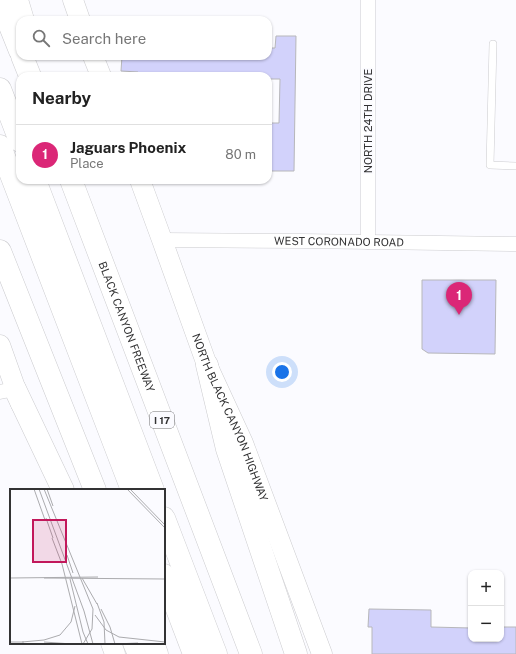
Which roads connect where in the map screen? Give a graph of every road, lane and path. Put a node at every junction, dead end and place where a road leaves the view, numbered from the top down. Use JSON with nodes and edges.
{"nodes":[{"id":1,"x":17,"y":0,"type":"edge"},
{"id":2,"x":72,"y":0,"type":"edge"},
{"id":3,"x":368,"y":0,"type":"edge"},
{"id":4,"x":0,"y":1,"type":"edge"},
{"id":5,"x":22,"y":16,"type":"edge"},
{"id":6,"x":78,"y":16,"type":"edge"},
{"id":7,"x":16,"y":41,"type":"edge"},
{"id":8,"x":493,"y":44,"type":"dead end"},
{"id":9,"x":24,"y":60,"type":"edge"},
{"id":10,"x":36,"y":60,"type":"edge"},
{"id":11,"x":95,"y":60,"type":"edge"},
{"id":12,"x":28,"y":72,"type":"edge"},
{"id":13,"x":40,"y":72,"type":"edge"},
{"id":14,"x":99,"y":72,"type":"edge"},
{"id":15,"x":0,"y":89,"type":"edge"},
{"id":16,"x":16,"y":131,"type":"edge"},
{"id":17,"x":2,"y":152,"type":"edge"},
{"id":18,"x":516,"y":166,"type":"edge"},
{"id":19,"x":37,"y":184,"type":"edge"},
{"id":20,"x":73,"y":184,"type":"edge"},
{"id":21,"x":141,"y":184,"type":"edge"},
{"id":22,"x":162,"y":240,"type":"junction"},
{"id":23,"x":368,"y":242,"type":"junction"},
{"id":24,"x":516,"y":244,"type":"edge"},
{"id":25,"x":0,"y":251,"type":"edge"},
{"id":26,"x":0,"y":345,"type":"edge"},
{"id":27,"x":207,"y":365,"type":"junction"},
{"id":28,"x":8,"y":390,"type":"edge"},
{"id":29,"x":53,"y":489,"type":"edge"},
{"id":30,"x":62,"y":489,"type":"edge"},
{"id":31,"x":95,"y":489,"type":"edge"},
{"id":32,"x":132,"y":489,"type":"edge"},
{"id":33,"x":153,"y":489,"type":"edge"},
{"id":34,"x":165,"y":521,"type":"edge"},
{"id":35,"x":165,"y":577,"type":"edge"},
{"id":36,"x":111,"y":644,"type":"edge"},
{"id":37,"x":134,"y":644,"type":"edge"},
{"id":38,"x":153,"y":644,"type":"edge"},
{"id":39,"x":115,"y":654,"type":"edge"},
{"id":40,"x":139,"y":654,"type":"edge"},
{"id":41,"x":157,"y":654,"type":"edge"},
{"id":42,"x":194,"y":654,"type":"edge"},
{"id":43,"x":216,"y":654,"type":"edge"},
{"id":44,"x":251,"y":654,"type":"edge"},
{"id":45,"x":296,"y":654,"type":"edge"},
{"id":46,"x":322,"y":654,"type":"edge"}],
"edges":[{"from":1,"to":5,"type":"highway"},
{"from":2,"to":6,"type":"main road"},
{"from":3,"to":23,"type":"street","name":"NORTH 24TH DRIVE"},
{"from":4,"to":7,"type":"highway"},
{"from":8,"to":18,"type":"lane"},
{"from":9,"to":12,"type":"highway"},
{"from":10,"to":13,"type":"highway"},
{"from":11,"to":14,"type":"main road"},
{"from":15,"to":16,"type":"highway"},
{"from":17,"to":32,"type":"highway"},
{"from":19,"to":33,"type":"highway"},
{"from":20,"to":44,"type":"highway","name":"BLACK CANYON FREEWAY","number":"I 17"},
{"from":21,"to":22,"type":"main road","name":"NORTH BLACK CANYON HIGHWAY"},
{"from":22,"to":23,"type":"street","name":"WEST CORONADO ROAD"},
{"from":22,"to":27,"type":"main road","name":"NORTH BLACK CANYON HIGHWAY"},
{"from":23,"to":24,"type":"street","name":"WEST CORONADO ROAD"},
{"from":25,"to":31,"type":"highway"},
{"from":26,"to":28,"type":"main road"},
{"from":27,"to":45,"type":"highway"},
{"from":27,"to":46,"type":"main road","name":"NORTH BLACK CANYON HIGHWAY"},
{"from":28,"to":29,"type":"main road"},
{"from":28,"to":30,"type":"highway"},
{"from":34,"to":43,"type":"highway"},
{"from":35,"to":42,"type":"highway"},
{"from":36,"to":39,"type":"main road"},
{"from":37,"to":40,"type":"highway"},
{"from":38,"to":41,"type":"highway"}]}
